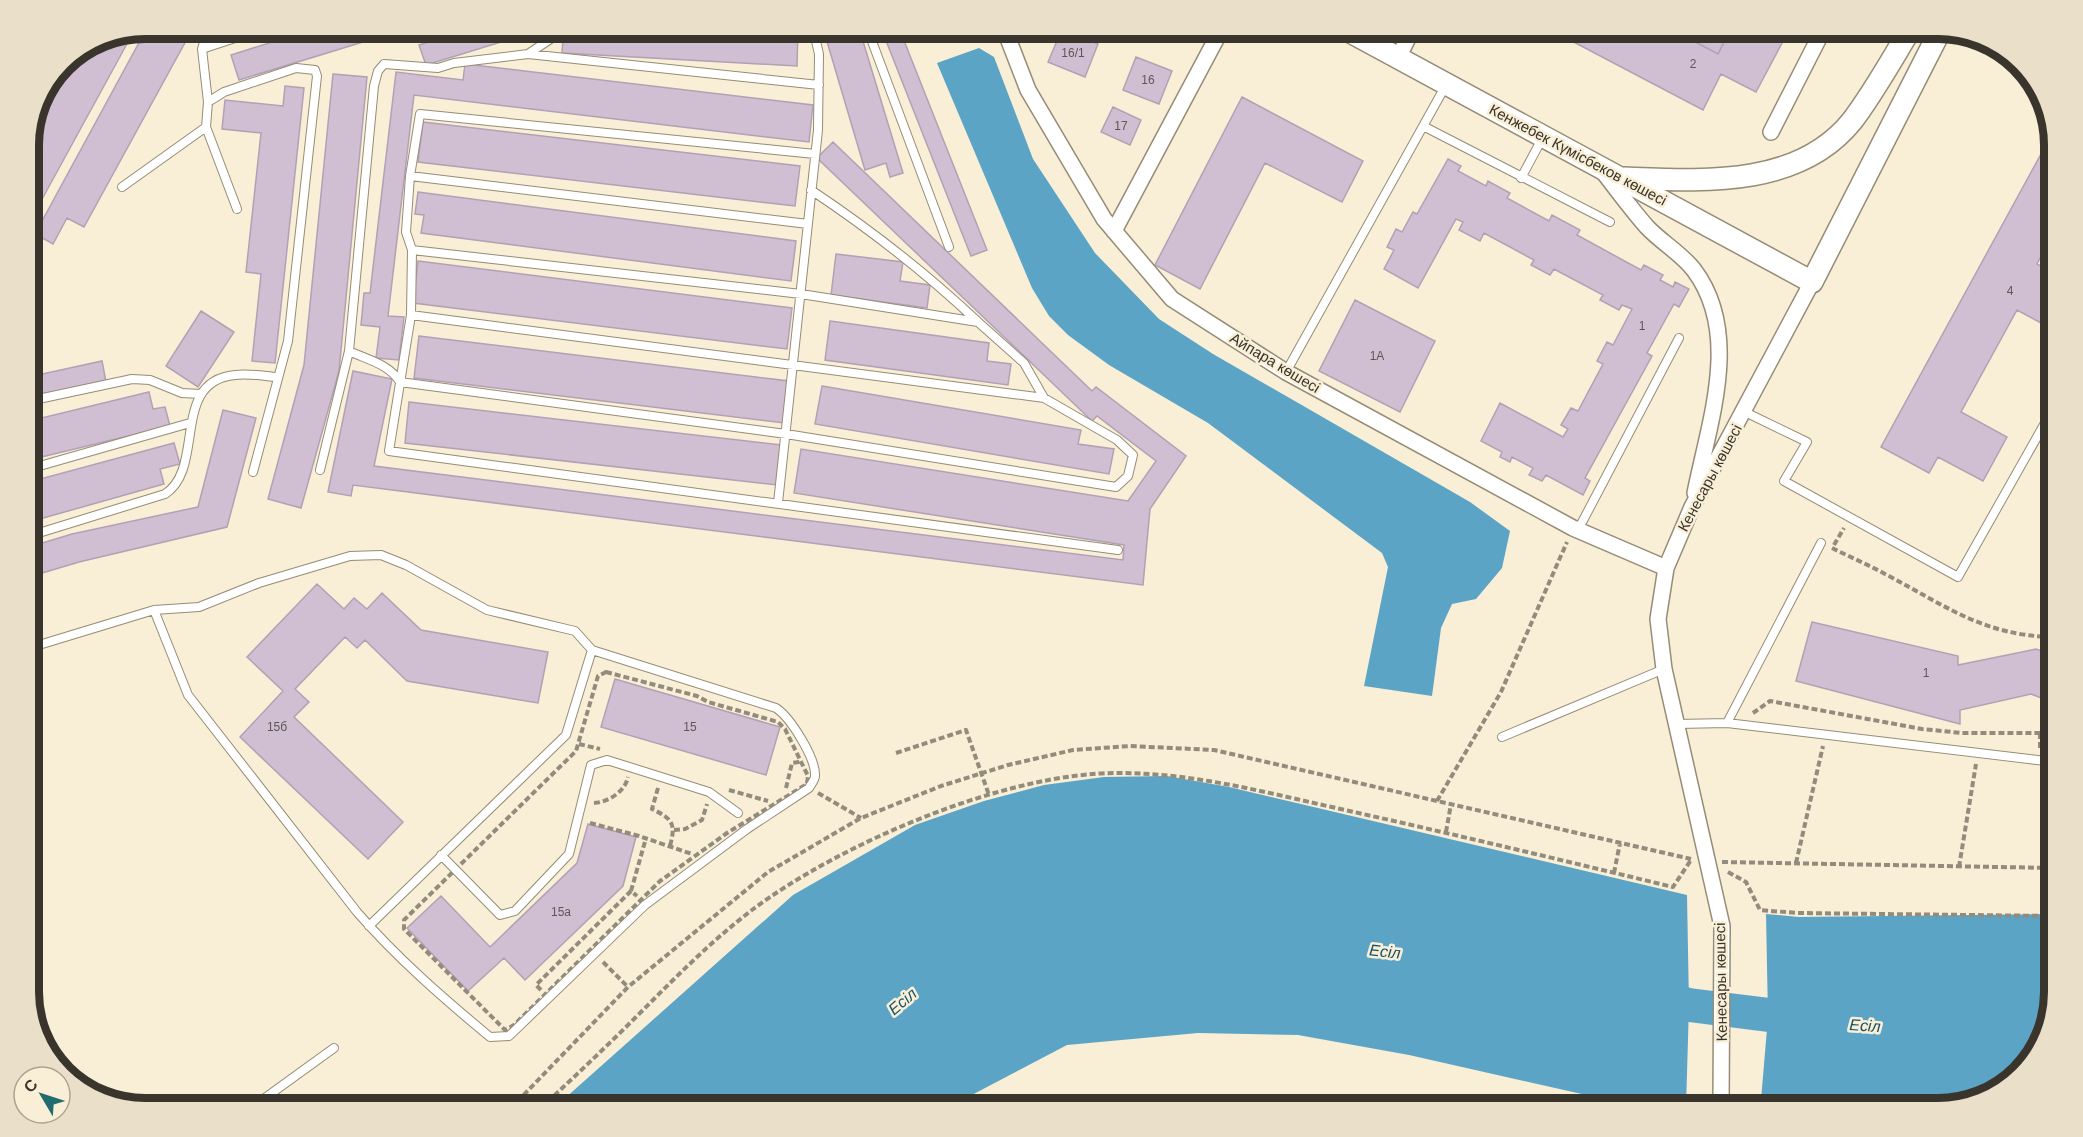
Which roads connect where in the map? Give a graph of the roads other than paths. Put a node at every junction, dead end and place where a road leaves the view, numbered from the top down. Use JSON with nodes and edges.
{"nodes":[{"id":1,"x":205,"y":39,"type":"edge"},
{"id":2,"x":232,"y":39,"type":"edge"},
{"id":3,"x":550,"y":39,"type":"edge"},
{"id":4,"x":816,"y":39,"type":"edge"},
{"id":5,"x":871,"y":39,"type":"edge"},
{"id":6,"x":1009,"y":39,"type":"edge"},
{"id":7,"x":1216,"y":39,"type":"edge"},
{"id":8,"x":1363,"y":39,"type":"edge"},
{"id":9,"x":1408,"y":39,"type":"edge"},
{"id":10,"x":1818,"y":39,"type":"edge"},
{"id":11,"x":1904,"y":39,"type":"edge"},
{"id":12,"x":1936,"y":39,"type":"edge"},
{"id":13,"x":202,"y":49,"type":"junction"},
{"id":14,"x":528,"y":54,"type":"junction"},
{"id":15,"x":1398,"y":58,"type":"junction"},
{"id":16,"x":1446,"y":84,"type":"junction"},
{"id":17,"x":819,"y":85,"type":"junction"},
{"id":18,"x":208,"y":102,"type":"junction"},
{"id":19,"x":1423,"y":126,"type":"junction"},
{"id":20,"x":206,"y":127,"type":"junction"},
{"id":21,"x":1771,"y":132,"type":"dead end"},
{"id":22,"x":1544,"y":137,"type":"junction"},
{"id":23,"x":815,"y":154,"type":"junction"},
{"id":24,"x":1598,"y":166,"type":"junction"},
{"id":25,"x":410,"y":176,"type":"junction"},
{"id":26,"x":1521,"y":178,"type":"junction"},
{"id":27,"x":1619,"y":178,"type":"junction"},
{"id":28,"x":122,"y":187,"type":"dead end"},
{"id":29,"x":812,"y":190,"type":"junction"},
{"id":30,"x":237,"y":209,"type":"dead end"},
{"id":31,"x":1610,"y":222,"type":"dead end"},
{"id":32,"x":808,"y":224,"type":"junction"},
{"id":33,"x":1114,"y":231,"type":"junction"},
{"id":34,"x":950,"y":247,"type":"dead end"},
{"id":35,"x":412,"y":250,"type":"junction"},
{"id":36,"x":1812,"y":282,"type":"junction"},
{"id":37,"x":801,"y":294,"type":"junction"},
{"id":38,"x":411,"y":315,"type":"junction"},
{"id":39,"x":978,"y":322,"type":"junction"},
{"id":40,"x":1678,"y":338,"type":"dead end"},
{"id":41,"x":349,"y":351,"type":"junction"},
{"id":42,"x":794,"y":365,"type":"junction"},
{"id":43,"x":1286,"y":372,"type":"junction"},
{"id":44,"x":277,"y":377,"type":"junction"},
{"id":45,"x":400,"y":382,"type":"junction"},
{"id":46,"x":201,"y":394,"type":"junction"},
{"id":47,"x":1044,"y":398,"type":"junction"},
{"id":48,"x":39,"y":399,"type":"edge"},
{"id":49,"x":1745,"y":412,"type":"junction"},
{"id":50,"x":190,"y":423,"type":"junction"},
{"id":51,"x":2044,"y":424,"type":"edge"},
{"id":52,"x":786,"y":434,"type":"junction"},
{"id":53,"x":39,"y":466,"type":"edge"},
{"id":54,"x":320,"y":470,"type":"dead end"},
{"id":55,"x":253,"y":472,"type":"dead end"},
{"id":56,"x":778,"y":502,"type":"junction"},
{"id":57,"x":1692,"y":507,"type":"junction"},
{"id":58,"x":1576,"y":529,"type":"junction"},
{"id":59,"x":39,"y":533,"type":"edge"},
{"id":60,"x":1821,"y":543,"type":"road end"},
{"id":61,"x":1118,"y":550,"type":"dead end"},
{"id":62,"x":1666,"y":568,"type":"junction"},
{"id":63,"x":154,"y":610,"type":"junction"},
{"id":64,"x":39,"y":645,"type":"edge"},
{"id":65,"x":592,"y":650,"type":"junction"},
{"id":66,"x":1664,"y":669,"type":"junction"},
{"id":67,"x":1727,"y":723,"type":"junction"},
{"id":68,"x":1677,"y":724,"type":"junction"},
{"id":69,"x":1502,"y":737,"type":"dead end"},
{"id":70,"x":2044,"y":761,"type":"edge"},
{"id":71,"x":738,"y":813,"type":"dead end"},
{"id":72,"x":441,"y":855,"type":"junction"},
{"id":73,"x":369,"y":926,"type":"junction"},
{"id":74,"x":334,"y":1048,"type":"dead end"},
{"id":75,"x":265,"y":1098,"type":"edge"},
{"id":76,"x":1721,"y":1098,"type":"edge"}],
"edges":[{"from":1,"to":13,"type":"lane"},
{"from":2,"to":13,"type":"lane"},
{"from":3,"to":14,"type":"lane"},
{"from":4,"to":17,"type":"lane"},
{"from":5,"to":34,"type":"lane"},
{"from":6,"to":33,"type":"street","name":"Айпара көшесі"},
{"from":7,"to":33,"type":"street"},
{"from":8,"to":15,"type":"street","name":"Кенжебек Күмісбеков көшесі"},
{"from":9,"to":15,"type":"street"},
{"from":10,"to":21,"type":"street"},
{"from":11,"to":27,"type":"street"},
{"from":12,"to":36,"type":"street","name":"Кенесары көшесі"},
{"from":13,"to":18,"type":"lane"},
{"from":14,"to":17,"type":"lane"},
{"from":14,"to":41,"type":"lane"},
{"from":15,"to":16,"type":"street","name":"Кенжебек Күмісбеков көшесі"},
{"from":16,"to":19,"type":"lane"},
{"from":16,"to":22,"type":"street","name":"Кенжебек Күмісбеков көшесі"},
{"from":17,"to":23,"type":"lane"},
{"from":18,"to":20,"type":"lane"},
{"from":18,"to":44,"type":"lane"},
{"from":19,"to":26,"type":"lane"},
{"from":19,"to":43,"type":"lane"},
{"from":20,"to":28,"type":"lane"},
{"from":20,"to":30,"type":"lane"},
{"from":22,"to":24,"type":"street","name":"Кенжебек Күмісбеков көшесі"},
{"from":22,"to":26,"type":"lane"},
{"from":23,"to":25,"type":"lane"},
{"from":23,"to":29,"type":"lane"},
{"from":24,"to":27,"type":"street","name":"Кенжебек Күмісбеков көшесі"},
{"from":24,"to":57,"type":"street"},
{"from":25,"to":32,"type":"lane"},
{"from":25,"to":35,"type":"lane"},
{"from":26,"to":31,"type":"lane"},
{"from":27,"to":36,"type":"street","name":"Кенжебек Күмісбеков көшесі"},
{"from":29,"to":32,"type":"lane"},
{"from":29,"to":39,"type":"lane"},
{"from":32,"to":37,"type":"lane"},
{"from":33,"to":43,"type":"street","name":"Айпара көшесі"},
{"from":35,"to":37,"type":"lane"},
{"from":35,"to":38,"type":"lane"},
{"from":36,"to":49,"type":"street","name":"Кенесары көшесі"},
{"from":37,"to":39,"type":"lane"},
{"from":37,"to":42,"type":"lane"},
{"from":38,"to":42,"type":"lane"},
{"from":38,"to":45,"type":"lane"},
{"from":39,"to":47,"type":"lane"},
{"from":40,"to":58,"type":"lane"},
{"from":41,"to":45,"type":"lane"},
{"from":41,"to":54,"type":"lane"},
{"from":42,"to":47,"type":"lane"},
{"from":42,"to":52,"type":"lane"},
{"from":43,"to":58,"type":"street","name":"Айпара көшесі"},
{"from":44,"to":46,"type":"lane"},
{"from":44,"to":55,"type":"lane"},
{"from":45,"to":52,"type":"lane"},
{"from":45,"to":56,"type":"lane"},
{"from":46,"to":48,"type":"lane"},
{"from":46,"to":50,"type":"lane"},
{"from":47,"to":52,"type":"lane"},
{"from":49,"to":51,"type":"lane"},
{"from":49,"to":57,"type":"street","name":"Кенесары көшесі"},
{"from":50,"to":53,"type":"lane"},
{"from":50,"to":59,"type":"lane"},
{"from":52,"to":56,"type":"lane"},
{"from":56,"to":61,"type":"lane"},
{"from":57,"to":62,"type":"street","name":"Кенесары көшесі"},
{"from":58,"to":62,"type":"street","name":"Айпара көшесі"},
{"from":60,"to":67,"type":"lane"},
{"from":62,"to":66,"type":"street","name":"Кенесары көшесі"},
{"from":63,"to":64,"type":"lane"},
{"from":63,"to":65,"type":"lane"},
{"from":63,"to":73,"type":"lane"},
{"from":65,"to":72,"type":"lane"},
{"from":65,"to":73,"type":"lane"},
{"from":66,"to":68,"type":"street","name":"Кенесары көшесі"},
{"from":66,"to":69,"type":"lane"},
{"from":67,"to":68,"type":"lane"},
{"from":67,"to":70,"type":"lane"},
{"from":68,"to":76,"type":"street","name":"Кенесары көшесі"},
{"from":71,"to":72,"type":"lane"},
{"from":72,"to":73,"type":"lane"},
{"from":74,"to":75,"type":"lane"}]}
